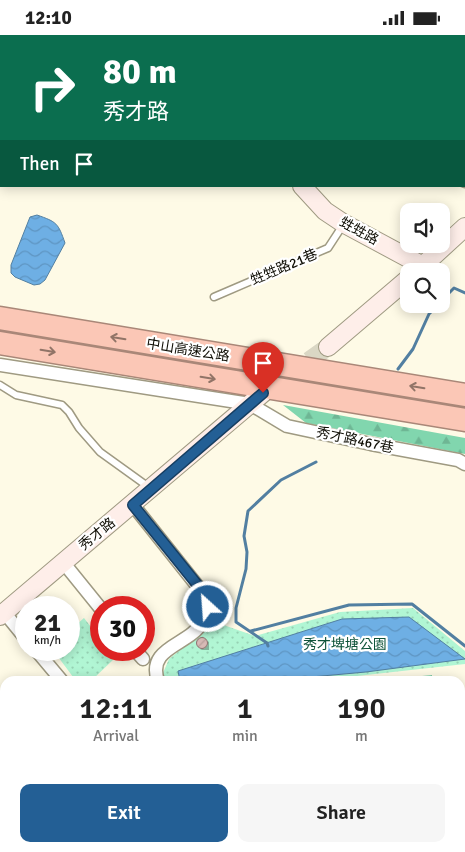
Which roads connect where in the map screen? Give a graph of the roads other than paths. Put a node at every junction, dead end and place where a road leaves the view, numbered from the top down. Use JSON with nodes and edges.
{"nodes":[{"id":1,"x":303,"y":187,"type":"edge"},
{"id":2,"x":343,"y":223,"type":"junction"},
{"id":3,"x":465,"y":227,"type":"edge"},
{"id":4,"x":410,"y":263,"type":"edge"},
{"id":5,"x":426,"y":263,"type":"edge"},
{"id":6,"x":400,"y":286,"type":"edge"},
{"id":7,"x":214,"y":297,"type":"dead end"},
{"id":8,"x":0,"y":319,"type":"edge"},
{"id":9,"x":0,"y":343,"type":"edge"},
{"id":10,"x":328,"y":347,"type":"tunnel mouth"},
{"id":11,"x":0,"y":365,"type":"edge"},
{"id":12,"x":0,"y":385,"type":"edge"},
{"id":13,"x":465,"y":395,"type":"edge"},
{"id":14,"x":256,"y":399,"type":"junction"},
{"id":15,"x":465,"y":420,"type":"edge"},
{"id":16,"x":465,"y":465,"type":"edge"},
{"id":17,"x":151,"y":489,"type":"junction"},
{"id":18,"x":133,"y":505,"type":"junction"},
{"id":19,"x":63,"y":562,"type":"junction"},
{"id":20,"x":90,"y":596,"type":"edge"},
{"id":21,"x":2,"y":614,"type":"edge"},
{"id":22,"x":15,"y":628,"type":"edge"},
{"id":23,"x":45,"y":661,"type":"edge"},
{"id":24,"x":58,"y":676,"type":"edge"},
{"id":25,"x":156,"y":676,"type":"edge"}],
"edges":[{"from":1,"to":2,"type":"main road","name":"甡甡路"},
{"from":2,"to":4,"type":"main road","name":"甡甡路"},
{"from":2,"to":7,"type":"lane","name":"甡甡路21巷"},
{"from":3,"to":5,"type":"main road"},
{"from":6,"to":10,"type":"main road"},
{"from":13,"to":8,"type":"highway","name":"中山高速公路","one_way":true},
{"from":9,"to":15,"type":"highway","name":"中山高速公路","one_way":true},
{"from":11,"to":14,"type":"street"},
{"from":12,"to":17,"type":"lane"},
{"from":14,"to":16,"type":"street","name":"秀才路467巷"},
{"from":14,"to":17,"type":"main road","name":"秀才路"},
{"from":17,"to":18,"type":"main road","name":"秀才路"},
{"from":18,"to":19,"type":"main road","name":"秀才路"},
{"from":18,"to":25,"type":"street"},
{"from":19,"to":20,"type":"street"},
{"from":19,"to":21,"type":"main road","name":"秀才路"},
{"from":21,"to":22,"type":"street"},
{"from":23,"to":24,"type":"street"}]}
